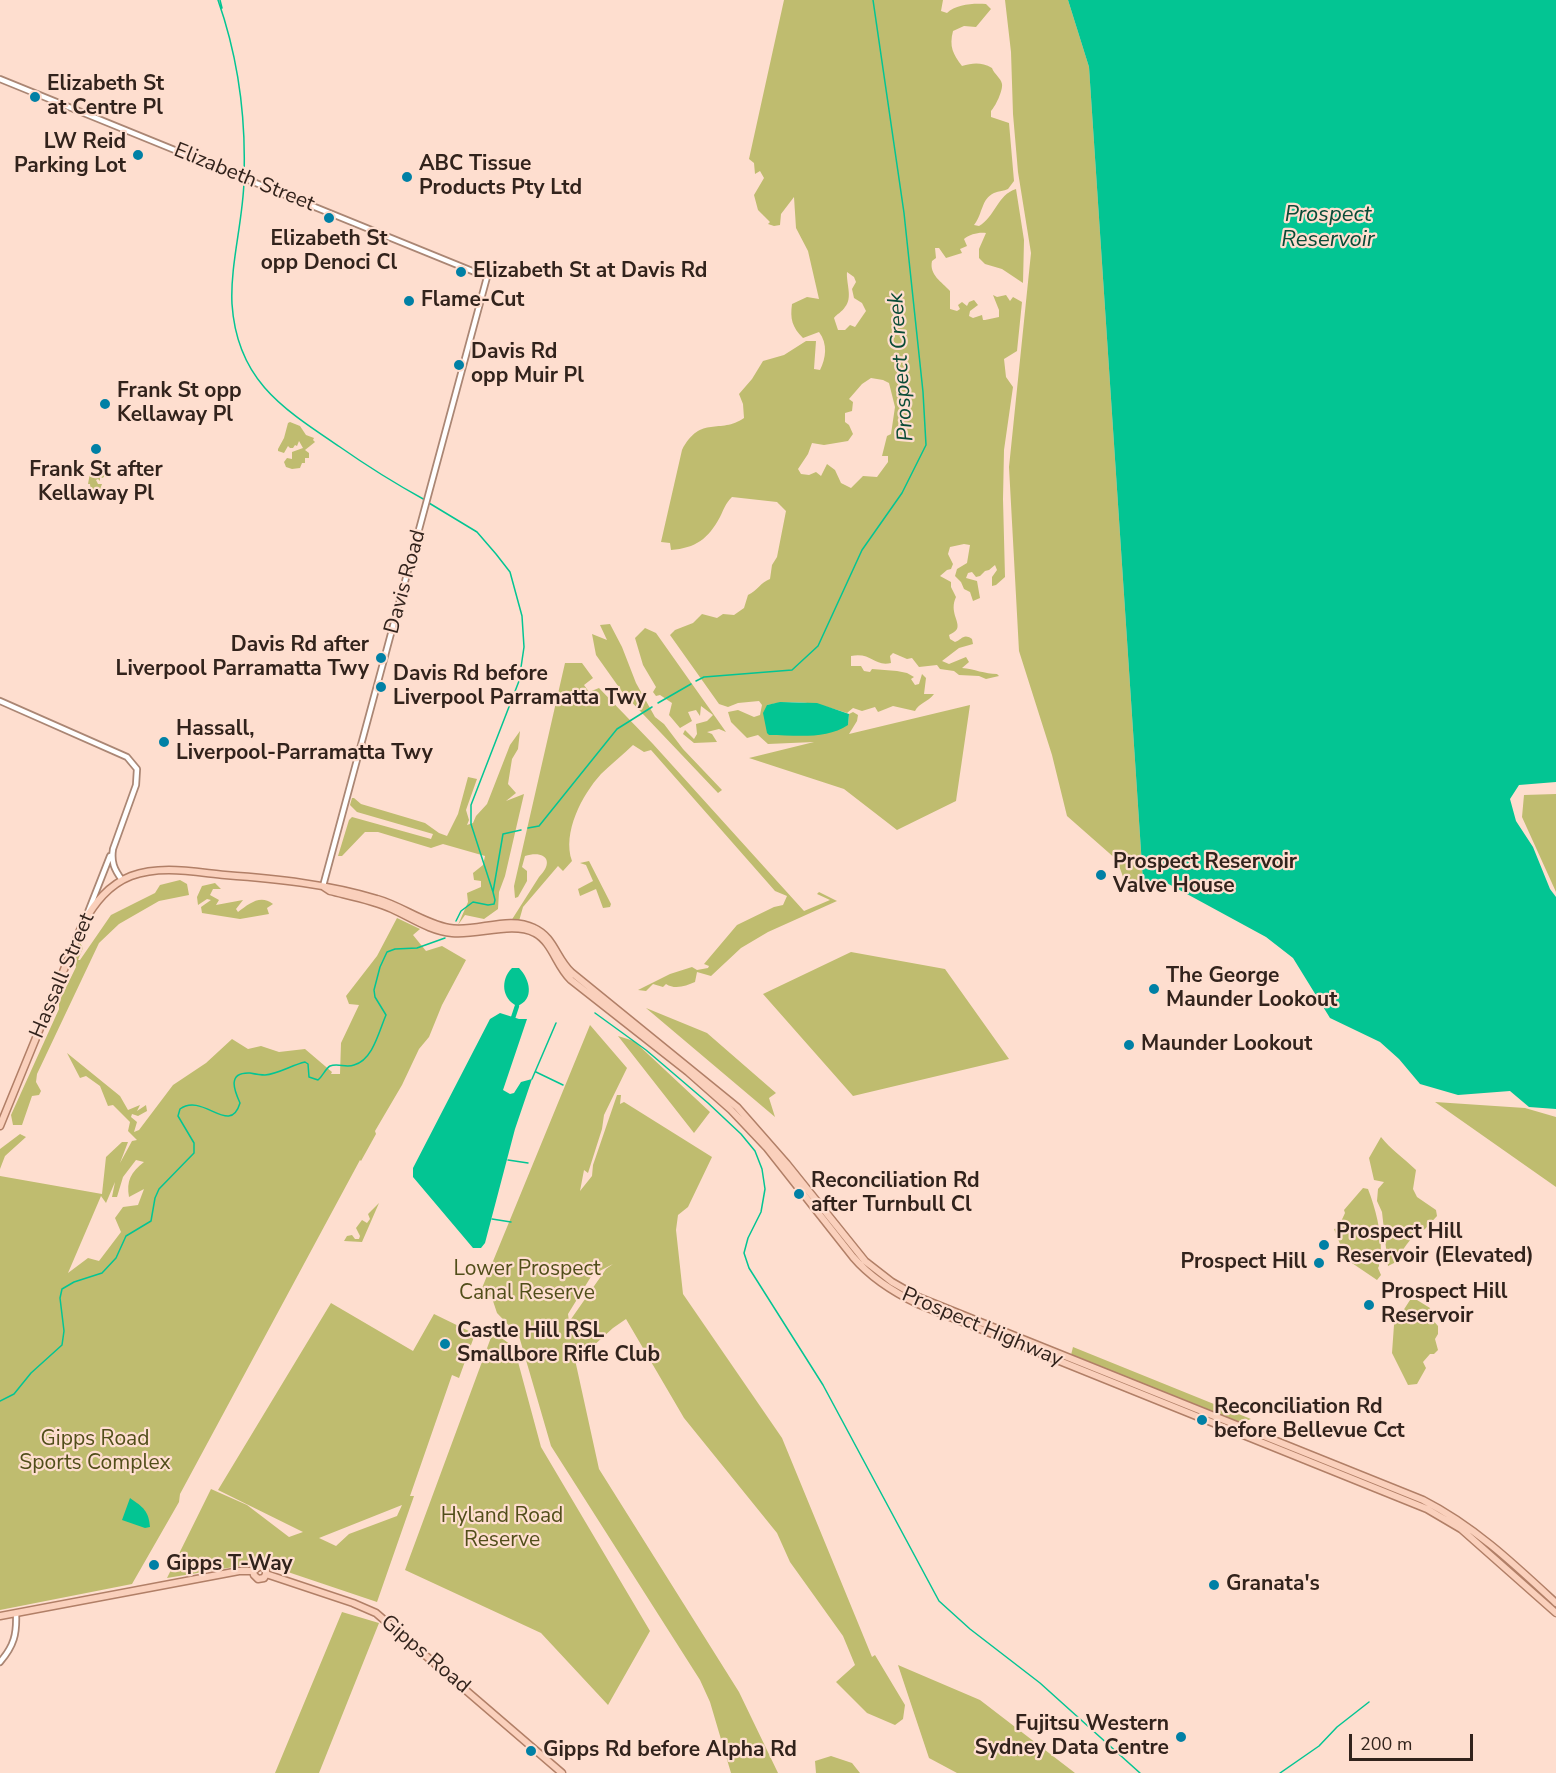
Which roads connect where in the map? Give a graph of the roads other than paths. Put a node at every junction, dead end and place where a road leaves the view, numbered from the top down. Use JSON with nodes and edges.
{"nodes":[{"id":1,"x":0,"y":79,"type":"edge"},
{"id":2,"x":487,"y":277,"type":"joint"},
{"id":3,"x":0,"y":701,"type":"edge"},
{"id":4,"x":113,"y":849,"type":"junction"},
{"id":5,"x":122,"y":880,"type":"junction"},
{"id":6,"x":323,"y":886,"type":"junction"},
{"id":7,"x":83,"y":923,"type":"junction"},
{"id":8,"x":497,"y":928,"type":"junction"},
{"id":9,"x":0,"y":1126,"type":"edge"},
{"id":10,"x":1556,"y":1603,"type":"edge"},
{"id":11,"x":16,"y":1613,"type":"junction"},
{"id":12,"x":1556,"y":1613,"type":"edge"},
{"id":13,"x":0,"y":1616,"type":"edge"},
{"id":14,"x":0,"y":1662,"type":"edge"},
{"id":15,"x":562,"y":1773,"type":"edge"}],
"edges":[{"from":1,"to":2,"type":"street","name":"Elizabeth Street"},
{"from":2,"to":6,"type":"street","name":"Davis Road"},
{"from":3,"to":4,"type":"street"},
{"from":4,"to":5,"type":"street"},
{"from":4,"to":7,"type":"street"},
{"from":5,"to":6,"type":"main road"},
{"from":5,"to":7,"type":"main road","name":"Hassall Street"},
{"from":6,"to":8,"type":"main road"},
{"from":7,"to":9,"type":"main road","name":"Hassall Street"},
{"from":8,"to":10,"type":"main road","name":"Prospect Highway"},
{"from":8,"to":12,"type":"main road","name":"Prospect Highway"},
{"from":11,"to":13,"type":"main road"},
{"from":11,"to":14,"type":"street"},
{"from":11,"to":15,"type":"main road","name":"Gipps Road"}]}
